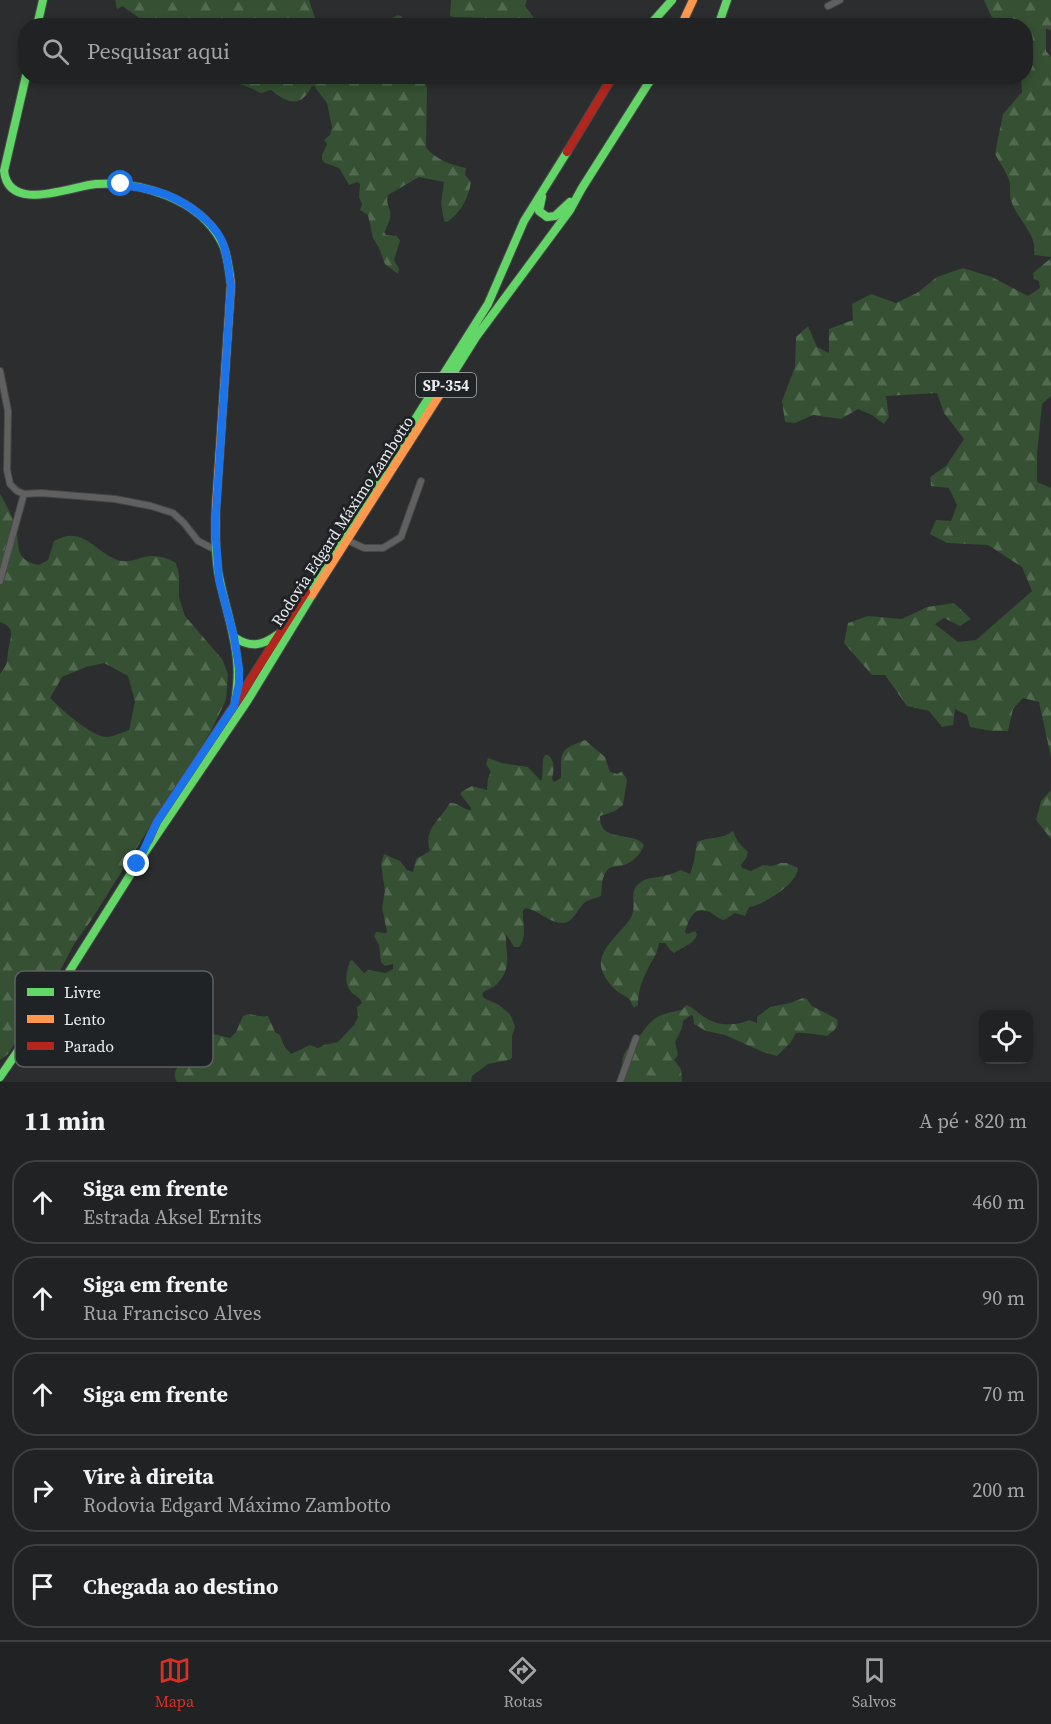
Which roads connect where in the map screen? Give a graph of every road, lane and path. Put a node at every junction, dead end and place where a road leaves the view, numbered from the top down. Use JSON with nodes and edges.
{"nodes":[{"id":1,"x":43,"y":0,"type":"edge"},
{"id":2,"x":672,"y":0,"type":"edge"},
{"id":3,"x":693,"y":0,"type":"edge"},
{"id":4,"x":727,"y":0,"type":"edge"},
{"id":5,"x":840,"y":0,"type":"edge"},
{"id":6,"x":828,"y":6,"type":"dead end"},
{"id":7,"x":39,"y":18,"type":"edge"},
{"id":8,"x":656,"y":18,"type":"edge"},
{"id":9,"x":685,"y":18,"type":"edge"},
{"id":10,"x":721,"y":18,"type":"edge"},
{"id":11,"x":24,"y":84,"type":"edge"},
{"id":12,"x":608,"y":84,"type":"edge"},
{"id":13,"x":648,"y":84,"type":"edge"},
{"id":14,"x":549,"y":181,"type":"junction"},
{"id":15,"x":582,"y":188,"type":"junction"},
{"id":16,"x":0,"y":371,"type":"edge"},
{"id":17,"x":421,"y":481,"type":"dead end"},
{"id":18,"x":24,"y":494,"type":"junction"},
{"id":19,"x":347,"y":540,"type":"junction"},
{"id":20,"x":216,"y":550,"type":"junction"},
{"id":21,"x":0,"y":581,"type":"edge"},
{"id":22,"x":280,"y":633,"type":"junction"},
{"id":23,"x":234,"y":637,"type":"junction"},
{"id":24,"x":234,"y":706,"type":"junction"},
{"id":25,"x":137,"y":864,"type":"junction"},
{"id":26,"x":70,"y":971,"type":"edge"},
{"id":27,"x":636,"y":1038,"type":"dead end"},
{"id":28,"x":15,"y":1055,"type":"edge"},
{"id":29,"x":11,"y":1061,"type":"junction"},
{"id":30,"x":0,"y":1077,"type":"edge"},
{"id":31,"x":4,"y":1082,"type":"edge"},
{"id":32,"x":620,"y":1082,"type":"edge"}],
"edges":[{"from":1,"to":7,"type":"main road"},
{"from":2,"to":8,"type":"main road"},
{"from":3,"to":9,"type":"main road"},
{"from":4,"to":10,"type":"main road"},
{"from":5,"to":6,"type":"street"},
{"from":11,"to":20,"type":"main road"},
{"from":12,"to":14,"type":"main road","name":"Rodovia Edgard Máximo Zambotto","number":"SP-354"},
{"from":13,"to":15,"type":"main road","name":"Rodovia Edgard Máximo Zambotto","number":"SP-354"},
{"from":14,"to":15,"type":"main road"},
{"from":14,"to":22,"type":"main road","name":"Rodovia Edgard Máximo Zambotto","number":"SP-354"},
{"from":15,"to":19,"type":"main road","name":"Rodovia Edgard Máximo Zambotto","number":"SP-354"},
{"from":16,"to":18,"type":"street"},
{"from":17,"to":19,"type":"street"},
{"from":18,"to":20,"type":"street"},
{"from":18,"to":21,"type":"street"},
{"from":19,"to":25,"type":"main road","name":"Rodovia Edgard Máximo Zambotto","number":"SP-354"},
{"from":20,"to":23,"type":"main road"},
{"from":22,"to":23,"type":"main road"},
{"from":22,"to":24,"type":"main road","name":"Rodovia Edgard Máximo Zambotto","number":"SP-354"},
{"from":23,"to":24,"type":"main road"},
{"from":24,"to":25,"type":"main road","name":"Rodovia Edgard Máximo Zambotto","number":"SP-354"},
{"from":25,"to":26,"type":"main road","name":"Rodovia Edgard Máximo Zambotto","number":"SP-354"},
{"from":27,"to":32,"type":"street"},
{"from":28,"to":29,"type":"main road","name":"Rodovia Edgard Máximo Zambotto","number":"SP-354"},
{"from":29,"to":30,"type":"main road","name":"Rodovia Edgard Máximo Zambotto","number":"SP-354"},
{"from":29,"to":31,"type":"main road"}]}
